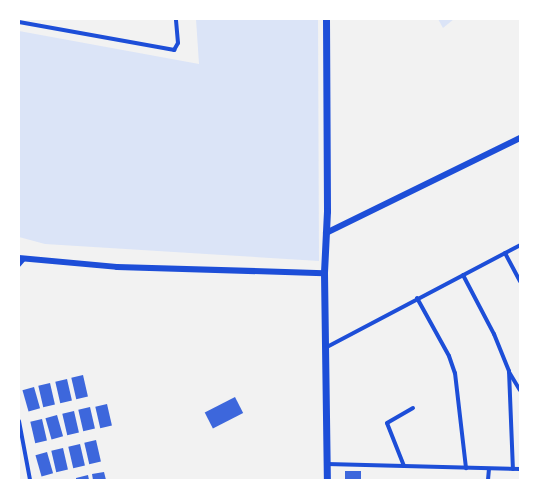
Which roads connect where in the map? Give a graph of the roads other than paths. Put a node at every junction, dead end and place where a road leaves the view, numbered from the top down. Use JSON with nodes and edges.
{"nodes":[{"id":1,"x":176,"y":19,"type":"edge"},
{"id":2,"x":326,"y":19,"type":"edge"},
{"id":3,"x":19,"y":22,"type":"edge"},
{"id":4,"x":520,"y":138,"type":"edge"},
{"id":5,"x":326,"y":233,"type":"junction"},
{"id":6,"x":520,"y":245,"type":"edge"},
{"id":7,"x":504,"y":253,"type":"junction"},
{"id":8,"x":22,"y":259,"type":"edge"},
{"id":9,"x":19,"y":265,"type":"edge"},
{"id":10,"x":324,"y":272,"type":"junction"},
{"id":11,"x":463,"y":275,"type":"junction"},
{"id":12,"x":520,"y":281,"type":"edge"},
{"id":13,"x":417,"y":298,"type":"junction"},
{"id":14,"x":325,"y":348,"type":"junction"},
{"id":15,"x":509,"y":371,"type":"junction"},
{"id":16,"x":520,"y":390,"type":"edge"},
{"id":17,"x":413,"y":408,"type":"dead end"},
{"id":18,"x":19,"y":421,"type":"edge"},
{"id":19,"x":327,"y":464,"type":"junction"},
{"id":20,"x":404,"y":466,"type":"junction"},
{"id":21,"x":466,"y":468,"type":"junction"},
{"id":22,"x":489,"y":469,"type":"junction"},
{"id":23,"x":512,"y":469,"type":"junction"},
{"id":24,"x":520,"y":469,"type":"edge"},
{"id":25,"x":30,"y":480,"type":"edge"},
{"id":26,"x":327,"y":480,"type":"edge"},
{"id":27,"x":488,"y":480,"type":"edge"}],
"edges":[{"from":1,"to":3,"type":"street"},
{"from":2,"to":5,"type":"main road"},
{"from":4,"to":5,"type":"street"},
{"from":5,"to":10,"type":"main road"},
{"from":6,"to":7,"type":"street"},
{"from":7,"to":11,"type":"street"},
{"from":7,"to":12,"type":"street"},
{"from":8,"to":9,"type":"street"},
{"from":8,"to":10,"type":"street"},
{"from":10,"to":14,"type":"main road"},
{"from":11,"to":13,"type":"street"},
{"from":11,"to":15,"type":"street"},
{"from":13,"to":14,"type":"street"},
{"from":13,"to":21,"type":"street"},
{"from":14,"to":19,"type":"main road"},
{"from":15,"to":16,"type":"street"},
{"from":15,"to":23,"type":"street"},
{"from":17,"to":20,"type":"street"},
{"from":18,"to":25,"type":"street"},
{"from":19,"to":20,"type":"street"},
{"from":19,"to":26,"type":"main road"},
{"from":20,"to":21,"type":"street"},
{"from":21,"to":22,"type":"street"},
{"from":22,"to":23,"type":"street"},
{"from":22,"to":27,"type":"street"},
{"from":23,"to":24,"type":"street"}]}
